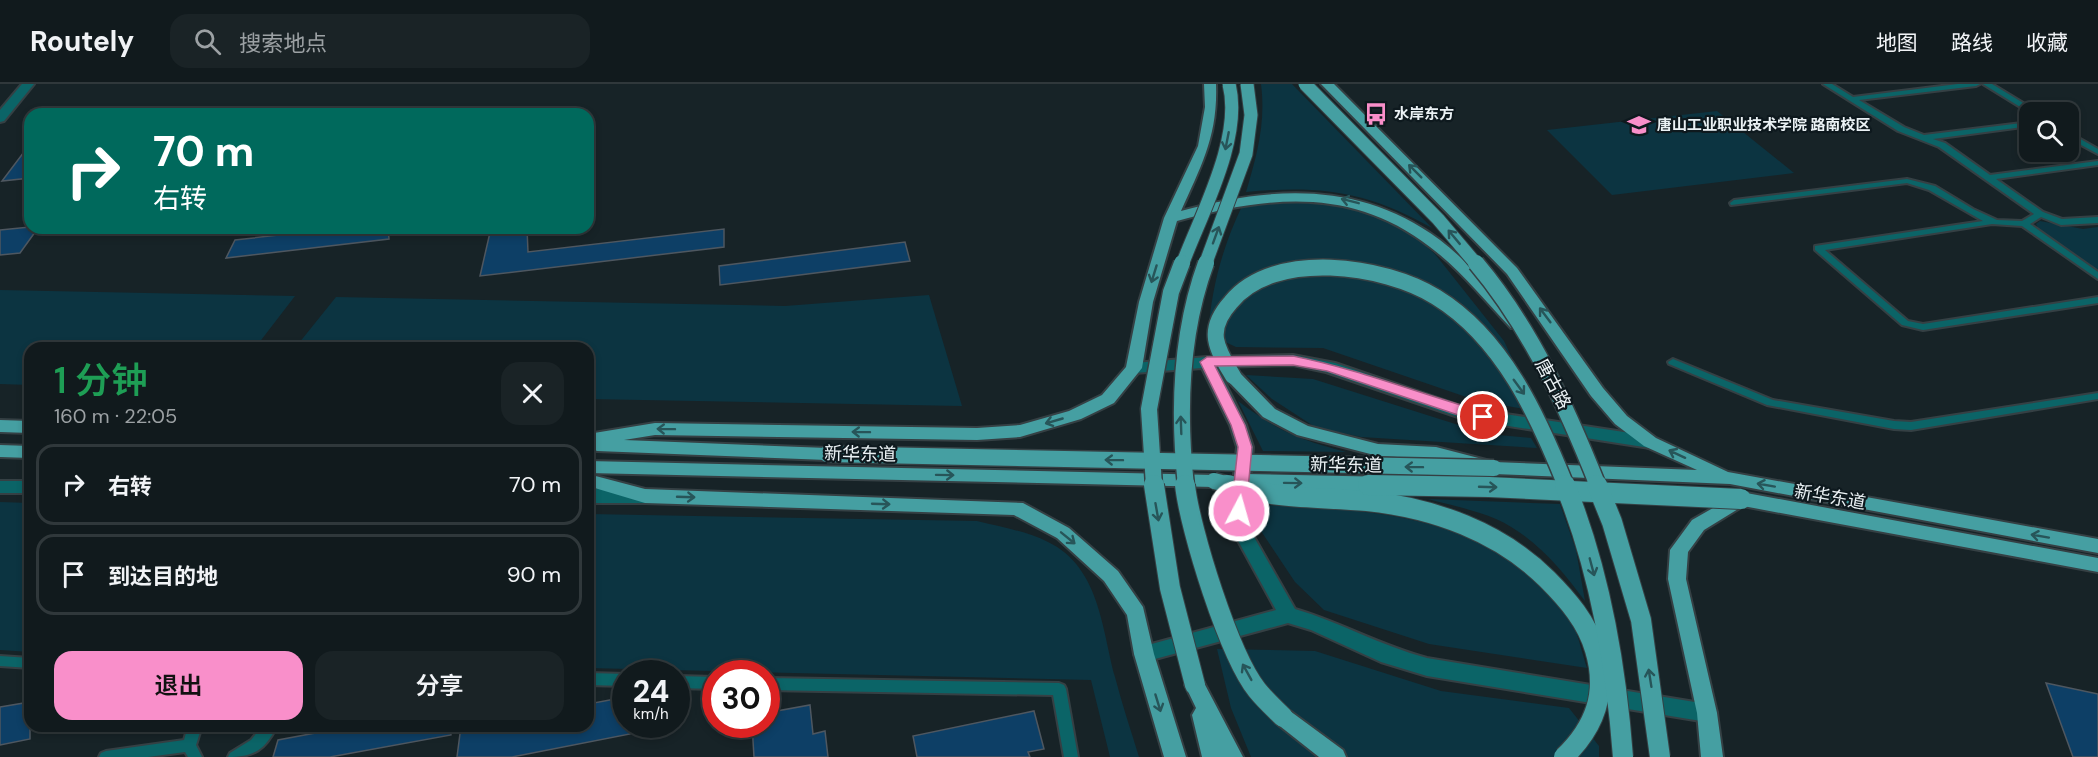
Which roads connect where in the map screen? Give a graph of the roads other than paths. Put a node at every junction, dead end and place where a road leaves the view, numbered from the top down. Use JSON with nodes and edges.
{"nodes":[{"id":1,"x":28,"y":84,"type":"edge"},
{"id":2,"x":1210,"y":84,"type":"edge"},
{"id":3,"x":1229,"y":84,"type":"edge"},
{"id":4,"x":1247,"y":84,"type":"edge"},
{"id":5,"x":1305,"y":84,"type":"edge"},
{"id":6,"x":1327,"y":84,"type":"edge"},
{"id":7,"x":1827,"y":84,"type":"edge"},
{"id":8,"x":1976,"y":84,"type":"edge"},
{"id":9,"x":1988,"y":84,"type":"edge"},
{"id":10,"x":1852,"y":99,"type":"junction"},
{"id":11,"x":2019,"y":103,"type":"edge"},
{"id":12,"x":0,"y":118,"type":"edge"},
{"id":13,"x":2019,"y":124,"type":"edge"},
{"id":14,"x":1927,"y":137,"type":"junction"},
{"id":15,"x":2079,"y":141,"type":"edge"},
{"id":16,"x":2098,"y":152,"type":"edge"},
{"id":17,"x":2098,"y":163,"type":"edge"},
{"id":18,"x":1988,"y":178,"type":"junction"},
{"id":19,"x":1734,"y":202,"type":"dead end"},
{"id":20,"x":2040,"y":214,"type":"junction"},
{"id":21,"x":1171,"y":218,"type":"junction"},
{"id":22,"x":2098,"y":220,"type":"edge"},
{"id":23,"x":1991,"y":222,"type":"junction"},
{"id":24,"x":2024,"y":224,"type":"junction"},
{"id":25,"x":2098,"y":276,"type":"edge"},
{"id":26,"x":2098,"y":300,"type":"edge"},
{"id":27,"x":1526,"y":337,"type":"junction"},
{"id":28,"x":1207,"y":362,"type":"junction"},
{"id":29,"x":1673,"y":362,"type":"dead end"},
{"id":30,"x":1134,"y":368,"type":"junction"},
{"id":31,"x":2098,"y":396,"type":"edge"},
{"id":32,"x":0,"y":426,"type":"edge"},
{"id":33,"x":24,"y":427,"type":"edge"},
{"id":34,"x":594,"y":441,"type":"edge"},
{"id":35,"x":594,"y":442,"type":"edge"},
{"id":36,"x":1650,"y":442,"type":"junction"},
{"id":37,"x":0,"y":452,"type":"edge"},
{"id":38,"x":24,"y":452,"type":"edge"},
{"id":39,"x":594,"y":467,"type":"edge"},
{"id":40,"x":1494,"y":468,"type":"junction"},
{"id":41,"x":1730,"y":478,"type":"junction"},
{"id":42,"x":1214,"y":481,"type":"junction"},
{"id":43,"x":594,"y":482,"type":"edge"},
{"id":44,"x":0,"y":487,"type":"edge"},
{"id":45,"x":24,"y":487,"type":"edge"},
{"id":46,"x":594,"y":496,"type":"edge"},
{"id":47,"x":645,"y":496,"type":"junction"},
{"id":48,"x":1741,"y":499,"type":"junction"},
{"id":49,"x":2098,"y":546,"type":"edge"},
{"id":50,"x":2098,"y":565,"type":"edge"},
{"id":51,"x":1288,"y":615,"type":"junction"},
{"id":52,"x":1144,"y":654,"type":"junction"},
{"id":53,"x":0,"y":661,"type":"edge"},
{"id":54,"x":24,"y":663,"type":"edge"},
{"id":55,"x":594,"y":679,"type":"edge"},
{"id":56,"x":612,"y":680,"type":"edge"},
{"id":57,"x":780,"y":684,"type":"edge"},
{"id":58,"x":1195,"y":685,"type":"junction"},
{"id":59,"x":1707,"y":713,"type":"junction"},
{"id":60,"x":194,"y":732,"type":"edge"},
{"id":61,"x":265,"y":732,"type":"edge"},
{"id":62,"x":192,"y":751,"type":"edge"},
{"id":63,"x":136,"y":754,"type":"edge"},
{"id":64,"x":241,"y":756,"type":"edge"},
{"id":65,"x":106,"y":757,"type":"edge"},
{"id":66,"x":1071,"y":757,"type":"edge"},
{"id":67,"x":1175,"y":757,"type":"edge"},
{"id":68,"x":1213,"y":757,"type":"edge"},
{"id":69,"x":1232,"y":757,"type":"edge"},
{"id":70,"x":1335,"y":757,"type":"edge"},
{"id":71,"x":1563,"y":757,"type":"edge"},
{"id":72,"x":1623,"y":757,"type":"edge"},
{"id":73,"x":1660,"y":757,"type":"edge"},
{"id":74,"x":1712,"y":757,"type":"edge"}],
"edges":[{"from":1,"to":12,"type":"street"},
{"from":2,"to":21,"type":"main road"},
{"from":3,"to":58,"type":"main road","one_way":true,"bridge":true},
{"from":70,"to":4,"type":"main road","one_way":true,"bridge":true},
{"from":27,"to":5,"type":"main road","name":"唐古路","one_way":true,"bridge":true},
{"from":36,"to":6,"type":"main road","one_way":true},
{"from":7,"to":10,"type":"lane"},
{"from":8,"to":10,"type":"lane"},
{"from":9,"to":11,"type":"lane"},
{"from":10,"to":14,"type":"lane"},
{"from":13,"to":14,"type":"lane"},
{"from":14,"to":18,"type":"lane"},
{"from":15,"to":16,"type":"lane"},
{"from":17,"to":18,"type":"lane"},
{"from":18,"to":20,"type":"lane"},
{"from":19,"to":23,"type":"lane"},
{"from":20,"to":22,"type":"lane"},
{"from":20,"to":24,"type":"lane"},
{"from":27,"to":21,"type":"main road","one_way":true},
{"from":21,"to":30,"type":"main road","one_way":true},
{"from":23,"to":24,"type":"lane"},
{"from":23,"to":26,"type":"lane"},
{"from":24,"to":25,"type":"lane"},
{"from":73,"to":27,"type":"main road","name":"唐古路","one_way":true,"bridge":true},
{"from":28,"to":30,"type":"street"},
{"from":28,"to":36,"type":"street"},
{"from":28,"to":51,"type":"street"},
{"from":29,"to":31,"type":"lane"},
{"from":30,"to":34,"type":"main road","one_way":true},
{"from":32,"to":33,"type":"main road"},
{"from":40,"to":35,"type":"main road","name":"新华东道","one_way":true,"bridge":true},
{"from":41,"to":36,"type":"main road","one_way":true},
{"from":37,"to":38,"type":"main road"},
{"from":39,"to":42,"type":"main road","name":"新华东道","one_way":true,"bridge":true},
{"from":40,"to":41,"type":"main road","name":"新华东道","bridge":true},
{"from":40,"to":72,"type":"main road","one_way":true,"bridge":true},
{"from":49,"to":41,"type":"main road","name":"新华东道","one_way":true},
{"from":42,"to":48,"type":"main road","name":"新华东道","one_way":true,"bridge":true},
{"from":42,"to":71,"type":"main road","bridge":true},
{"from":43,"to":47,"type":"main road"},
{"from":44,"to":45,"type":"street"},
{"from":46,"to":47,"type":"street"},
{"from":47,"to":52,"type":"main road","one_way":true},
{"from":48,"to":50,"type":"main road","name":"新华东道"},
{"from":48,"to":59,"type":"main road"},
{"from":51,"to":52,"type":"street"},
{"from":51,"to":59,"type":"street"},
{"from":52,"to":67,"type":"main road","one_way":true},
{"from":53,"to":54,"type":"lane"},
{"from":55,"to":56,"type":"lane"},
{"from":57,"to":66,"type":"lane"},
{"from":58,"to":68,"type":"main road"},
{"from":58,"to":69,"type":"main road"},
{"from":59,"to":74,"type":"main road"},
{"from":60,"to":62,"type":"lane"},
{"from":61,"to":64,"type":"lane"},
{"from":62,"to":63,"type":"lane"},
{"from":63,"to":65,"type":"lane"}]}
